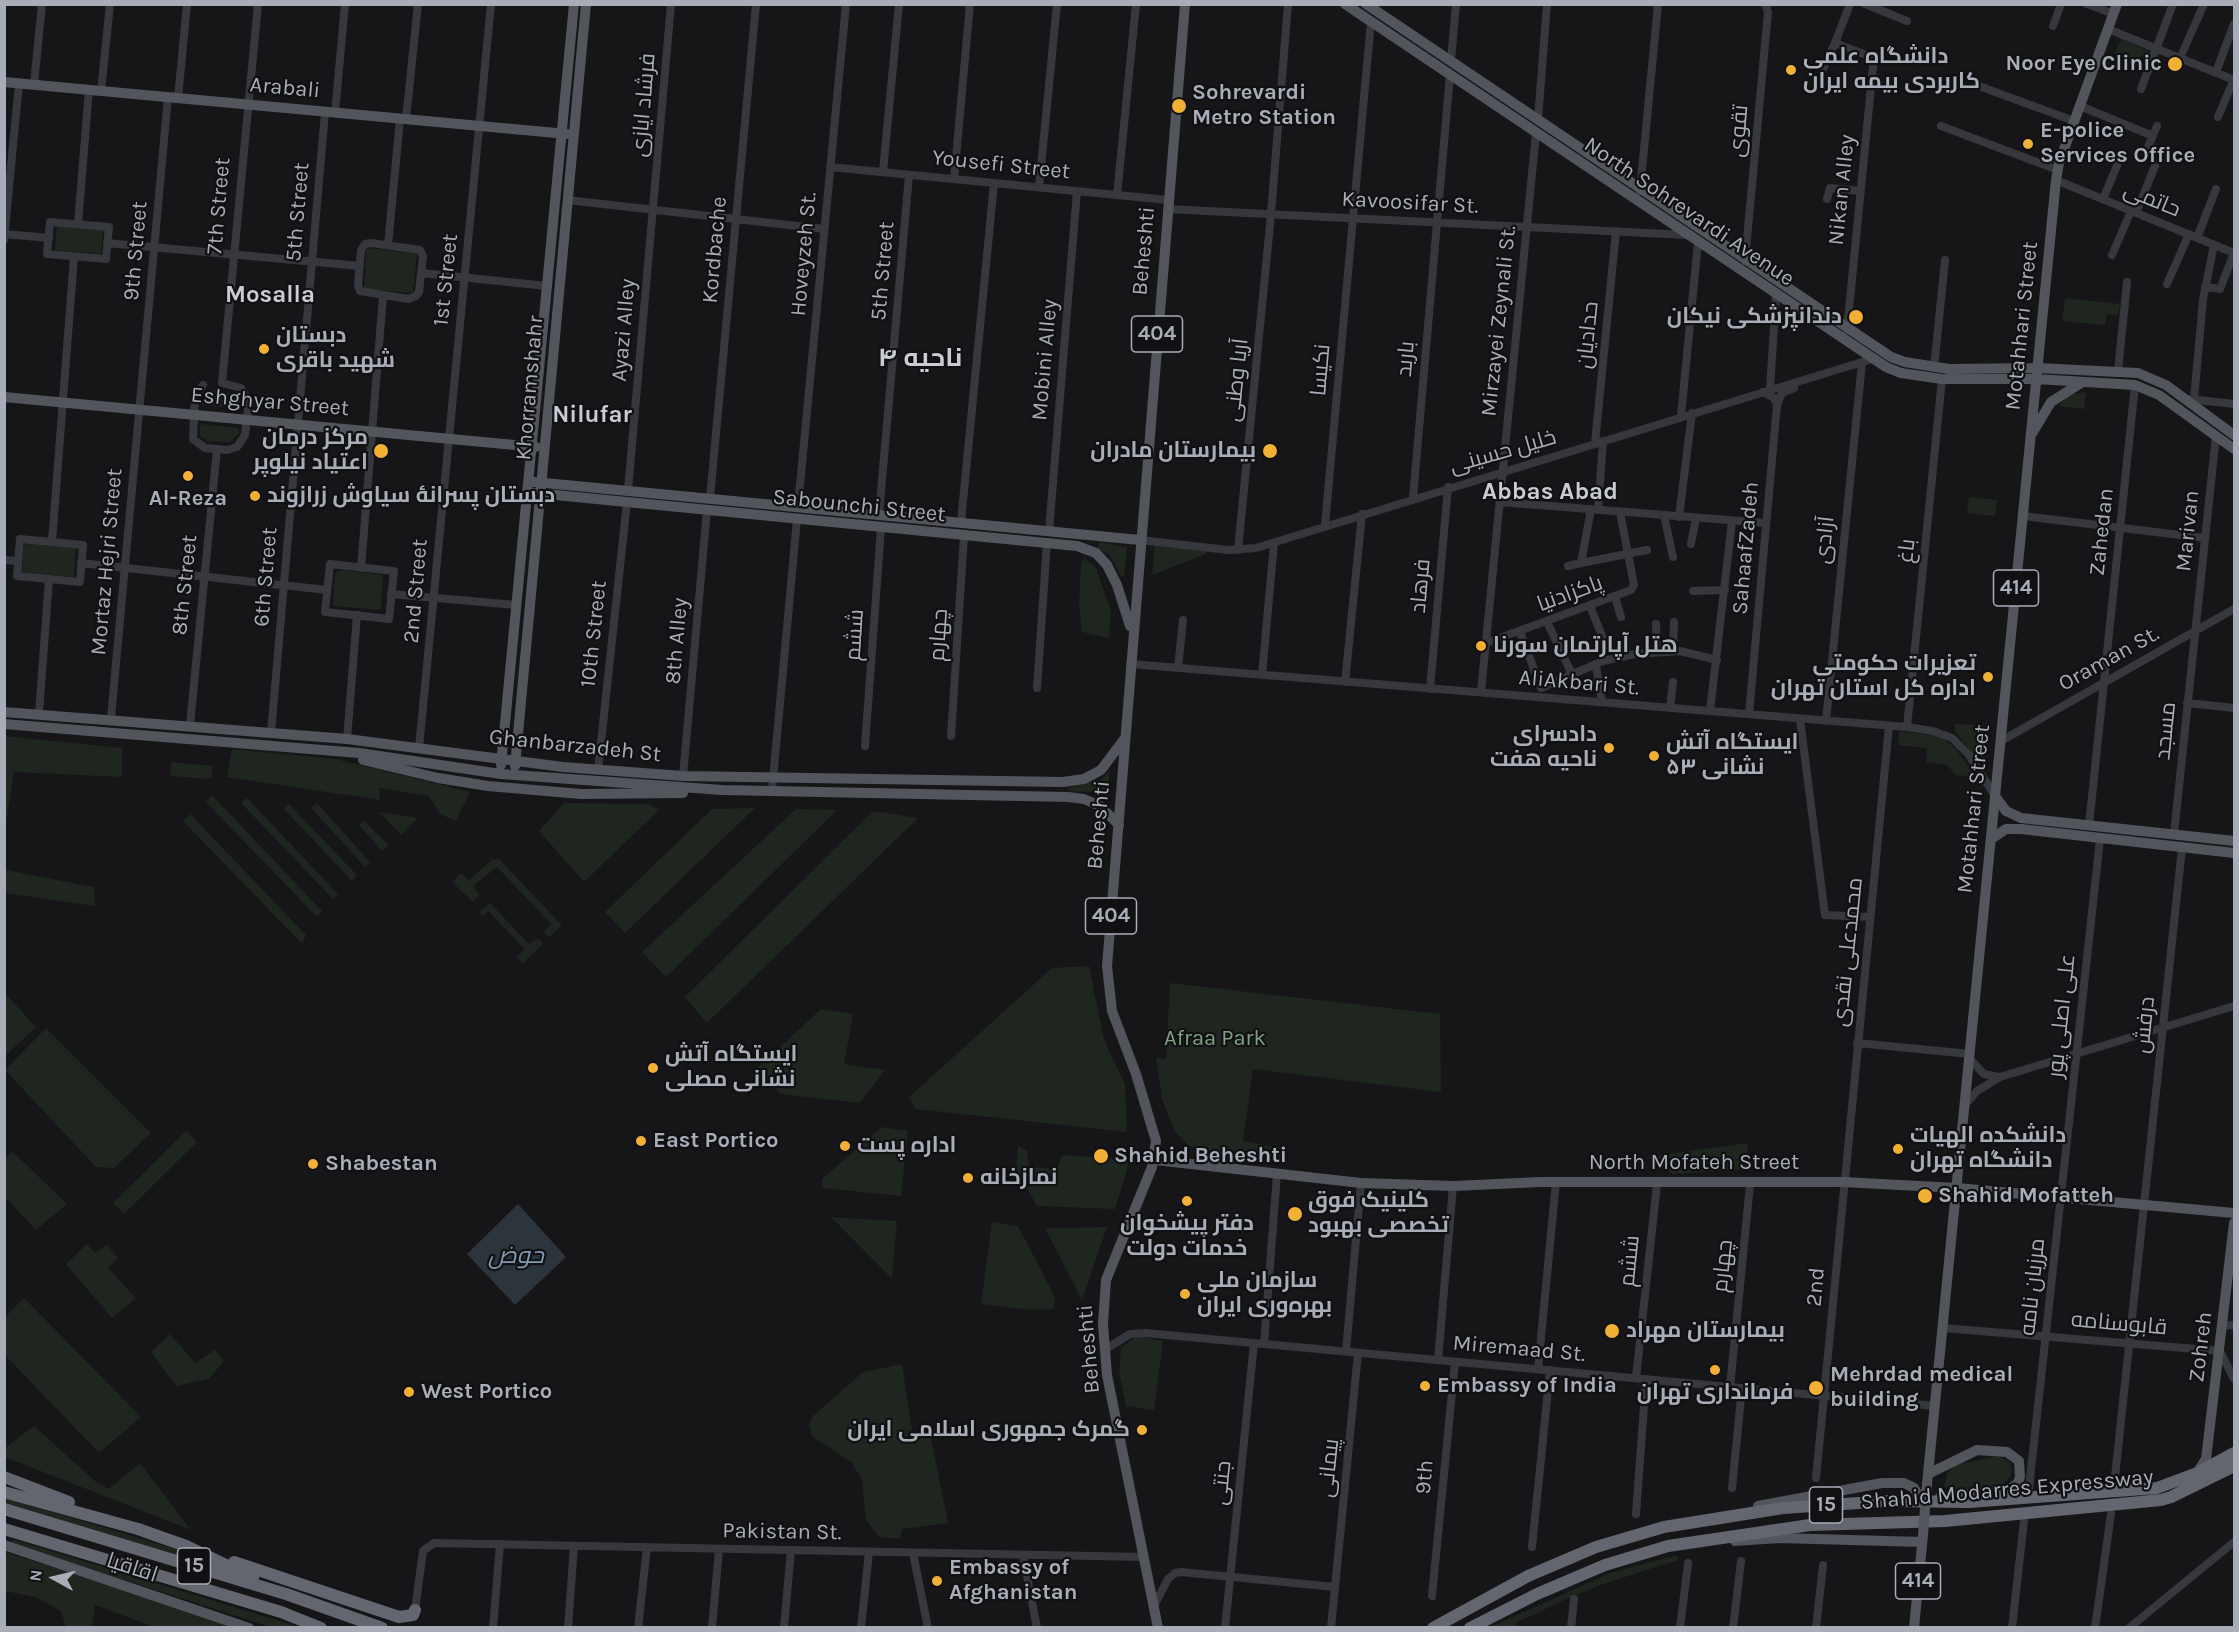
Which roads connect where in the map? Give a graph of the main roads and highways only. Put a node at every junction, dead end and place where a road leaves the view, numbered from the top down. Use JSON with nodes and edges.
{"nodes":[{"id":1,"x":573,"y":4,"type":"edge"},
{"id":2,"x":586,"y":4,"type":"edge"},
{"id":3,"x":1185,"y":4,"type":"edge"},
{"id":4,"x":1345,"y":4,"type":"edge"},
{"id":5,"x":1368,"y":5,"type":"edge"},
{"id":6,"x":2116,"y":9,"type":"edge"},
{"id":7,"x":4,"y":82,"type":"edge"},
{"id":8,"x":1538,"y":119,"type":"junction"},
{"id":9,"x":1536,"y":133,"type":"junction"},
{"id":10,"x":561,"y":134,"type":"junction"},
{"id":11,"x":573,"y":135,"type":"junction"},
{"id":12,"x":2034,"y":371,"type":"junction"},
{"id":13,"x":2085,"y":381,"type":"junction"},
{"id":14,"x":4,"y":397,"type":"edge"},
{"id":15,"x":2219,"y":431,"type":"junction"},
{"id":16,"x":2235,"y":435,"type":"edge"},
{"id":17,"x":2031,"y":438,"type":"junction"},
{"id":18,"x":531,"y":446,"type":"junction"},
{"id":19,"x":544,"y":447,"type":"junction"},
{"id":20,"x":2235,"y":449,"type":"edge"},
{"id":21,"x":528,"y":487,"type":"junction"},
{"id":22,"x":541,"y":488,"type":"junction"},
{"id":23,"x":628,"y":496,"type":"junction"},
{"id":24,"x":798,"y":506,"type":"junction"},
{"id":25,"x":797,"y":519,"type":"junction"},
{"id":26,"x":1048,"y":537,"type":"junction"},
{"id":27,"x":1140,"y":540,"type":"junction"},
{"id":28,"x":1132,"y":635,"type":"junction"},
{"id":29,"x":4,"y":710,"type":"edge"},
{"id":30,"x":4,"y":723,"type":"edge"},
{"id":31,"x":1125,"y":737,"type":"junction"},
{"id":32,"x":322,"y":750,"type":"junction"},
{"id":33,"x":502,"y":759,"type":"junction"},
{"id":34,"x":515,"y":761,"type":"junction"},
{"id":35,"x":501,"y":774,"type":"junction"},
{"id":36,"x":514,"y":775,"type":"junction"},
{"id":37,"x":772,"y":784,"type":"junction"},
{"id":38,"x":722,"y":790,"type":"junction"},
{"id":39,"x":1995,"y":796,"type":"junction"},
{"id":40,"x":1119,"y":825,"type":"junction"},
{"id":41,"x":1991,"y":839,"type":"junction"},
{"id":42,"x":2235,"y":841,"type":"edge"},
{"id":43,"x":2235,"y":853,"type":"edge"},
{"id":44,"x":1155,"y":1160,"type":"junction"},
{"id":45,"x":1957,"y":1188,"type":"junction"},
{"id":46,"x":2235,"y":1213,"type":"edge"},
{"id":47,"x":2235,"y":1223,"type":"edge"},
{"id":48,"x":2229,"y":1325,"type":"edge"},
{"id":49,"x":2235,"y":1453,"type":"edge"},
{"id":50,"x":2235,"y":1466,"type":"edge"},
{"id":51,"x":2197,"y":1473,"type":"junction"},
{"id":52,"x":1928,"y":1474,"type":"junction"},
{"id":53,"x":4,"y":1477,"type":"edge"},
{"id":54,"x":4,"y":1492,"type":"edge"},
{"id":55,"x":1922,"y":1495,"type":"junction"},
{"id":56,"x":1889,"y":1501,"type":"junction"},
{"id":57,"x":4,"y":1509,"type":"edge"},
{"id":58,"x":1664,"y":1527,"type":"junction"},
{"id":59,"x":4,"y":1529,"type":"edge"},
{"id":60,"x":138,"y":1529,"type":"junction"},
{"id":61,"x":1923,"y":1538,"type":"junction"},
{"id":62,"x":1693,"y":1542,"type":"junction"},
{"id":63,"x":4,"y":1545,"type":"edge"},
{"id":64,"x":186,"y":1545,"type":"junction"},
{"id":65,"x":286,"y":1594,"type":"junction"},
{"id":66,"x":415,"y":1610,"type":"road end"},
{"id":67,"x":249,"y":1628,"type":"edge"},
{"id":68,"x":321,"y":1628,"type":"edge"},
{"id":69,"x":382,"y":1628,"type":"edge"},
{"id":70,"x":1158,"y":1628,"type":"edge"},
{"id":71,"x":1433,"y":1628,"type":"edge"},
{"id":72,"x":1470,"y":1628,"type":"edge"},
{"id":73,"x":1914,"y":1628,"type":"edge"}],
"edges":[{"from":1,"to":10,"type":"main road","name":"Khorramshahr"},
{"from":2,"to":11,"type":"main road","name":"Khorramshahr"},
{"from":3,"to":27,"type":"main road","name":"Beheshti","number":"404"},
{"from":4,"to":9,"type":"main road","name":"North Sohrevardi Avenue"},
{"from":5,"to":8,"type":"main road","name":"North Sohrevardi Avenue"},
{"from":6,"to":12,"type":"main road","name":"Motahhari Street","number":"414"},
{"from":7,"to":10,"type":"main road","name":"Arabali"},
{"from":8,"to":9,"type":"main road"},
{"from":8,"to":12,"type":"main road","name":"North Sohrevardi Avenue"},
{"from":9,"to":12,"type":"main road","name":"North Sohrevardi Avenue"},
{"from":10,"to":11,"type":"main road","name":"Arabali"},
{"from":10,"to":18,"type":"main road","name":"Khorramshahr"},
{"from":11,"to":19,"type":"main road","name":"Khorramshahr"},
{"from":12,"to":13,"type":"main road"},
{"from":12,"to":15,"type":"main road"},
{"from":12,"to":17,"type":"main road","name":"Motahhari Street","number":"414"},
{"from":13,"to":15,"type":"main road"},
{"from":13,"to":17,"type":"main road"},
{"from":14,"to":18,"type":"main road","name":"Eshghyar Street"},
{"from":15,"to":16,"type":"main road"},
{"from":15,"to":20,"type":"main road"},
{"from":17,"to":39,"type":"main road","name":"Motahhari Street","number":"414"},
{"from":18,"to":19,"type":"main road","name":"Eshghyar Street"},
{"from":18,"to":21,"type":"main road","name":"Khorramshahr"},
{"from":19,"to":22,"type":"main road","name":"Khorramshahr"},
{"from":21,"to":22,"type":"main road","name":"Sabounchi Street"},
{"from":21,"to":33,"type":"main road","name":"Khorramshahr"},
{"from":22,"to":23,"type":"main road","name":"Sabounchi Street"},
{"from":22,"to":34,"type":"main road","name":"Khorramshahr"},
{"from":23,"to":24,"type":"main road","name":"Sabounchi Street"},
{"from":23,"to":25,"type":"main road","name":"Sabounchi Street"},
{"from":24,"to":25,"type":"main road"},
{"from":24,"to":26,"type":"main road","name":"Sabounchi Street"},
{"from":25,"to":26,"type":"main road","name":"Sabounchi Street"},
{"from":26,"to":27,"type":"main road","name":"Sabounchi Street"},
{"from":26,"to":28,"type":"main road","name":"Sabounchi Street"},
{"from":27,"to":28,"type":"main road","name":"Beheshti","number":"404"},
{"from":28,"to":31,"type":"main road","name":"Beheshti","number":"404"},
{"from":29,"to":33,"type":"main road","name":"Ghanbarzadeh St"},
{"from":30,"to":32,"type":"main road","name":"Ghanbarzadeh St"},
{"from":31,"to":37,"type":"main road","name":"Ghanbarzadeh St"},
{"from":31,"to":40,"type":"main road","name":"Beheshti","number":"404"},
{"from":32,"to":35,"type":"main road","name":"Ghanbarzadeh St"},
{"from":32,"to":38,"type":"main road"},
{"from":33,"to":34,"type":"main road","name":"Ghanbarzadeh St"},
{"from":33,"to":35,"type":"main road","name":"Khorramshahr"},
{"from":34,"to":36,"type":"main road","name":"Khorramshahr"},
{"from":34,"to":37,"type":"main road","name":"Ghanbarzadeh St"},
{"from":35,"to":36,"type":"main road","name":"Ghanbarzadeh St"},
{"from":36,"to":38,"type":"main road","name":"Ghanbarzadeh St"},
{"from":37,"to":38,"type":"main road","name":"Ghanbarzadeh St"},
{"from":37,"to":40,"type":"main road","name":"Ghanbarzadeh St"},
{"from":39,"to":41,"type":"main road","name":"Motahhari Street","number":"414"},
{"from":39,"to":42,"type":"main road"},
{"from":40,"to":44,"type":"main road","name":"Beheshti","number":"404"},
{"from":41,"to":43,"type":"main road"},
{"from":41,"to":45,"type":"main road","name":"Motahhari Street","number":"414"},
{"from":44,"to":45,"type":"main road","name":"North Mofateh Street"},
{"from":44,"to":70,"type":"main road","name":"Beheshti","number":"404"},
{"from":45,"to":46,"type":"main road","name":"North Mofateh Street"},
{"from":45,"to":52,"type":"main road","name":"Motahhari Street","number":"414"},
{"from":47,"to":48,"type":"main road","name":"Zohreh"},
{"from":48,"to":51,"type":"main road","name":"Zohreh"},
{"from":49,"to":51,"type":"highway","name":"Shahid Modarres Expressway","number":"15"},
{"from":50,"to":62,"type":"highway","name":"Shahid Modarres Expressway","number":"15"},
{"from":51,"to":56,"type":"highway","name":"Shahid Modarres Expressway","number":"15"},
{"from":52,"to":55,"type":"main road","name":"Motahhari Street","number":"414"},
{"from":52,"to":56,"type":"main road"},
{"from":53,"to":60,"type":"highway"},
{"from":54,"to":60,"type":"highway"},
{"from":55,"to":58,"type":"main road"},
{"from":55,"to":61,"type":"main road","number":"414","bridge":true},
{"from":56,"to":58,"type":"highway","name":"Shahid Modarres Expressway","number":"15"},
{"from":57,"to":65,"type":"highway","number":"15"},
{"from":58,"to":71,"type":"highway","name":"Shahid Modarres Expressway","number":"15"},
{"from":59,"to":68,"type":"highway","number":"15"},
{"from":60,"to":64,"type":"highway"},
{"from":61,"to":62,"type":"main road"},
{"from":61,"to":73,"type":"main road","number":"414"},
{"from":62,"to":72,"type":"highway","name":"Shahid Modarres Expressway","number":"15"},
{"from":63,"to":67,"type":"main road","name":"اقاقیا"},
{"from":64,"to":65,"type":"highway"},
{"from":64,"to":66,"type":"highway"},
{"from":65,"to":69,"type":"highway","number":"15"}]}
